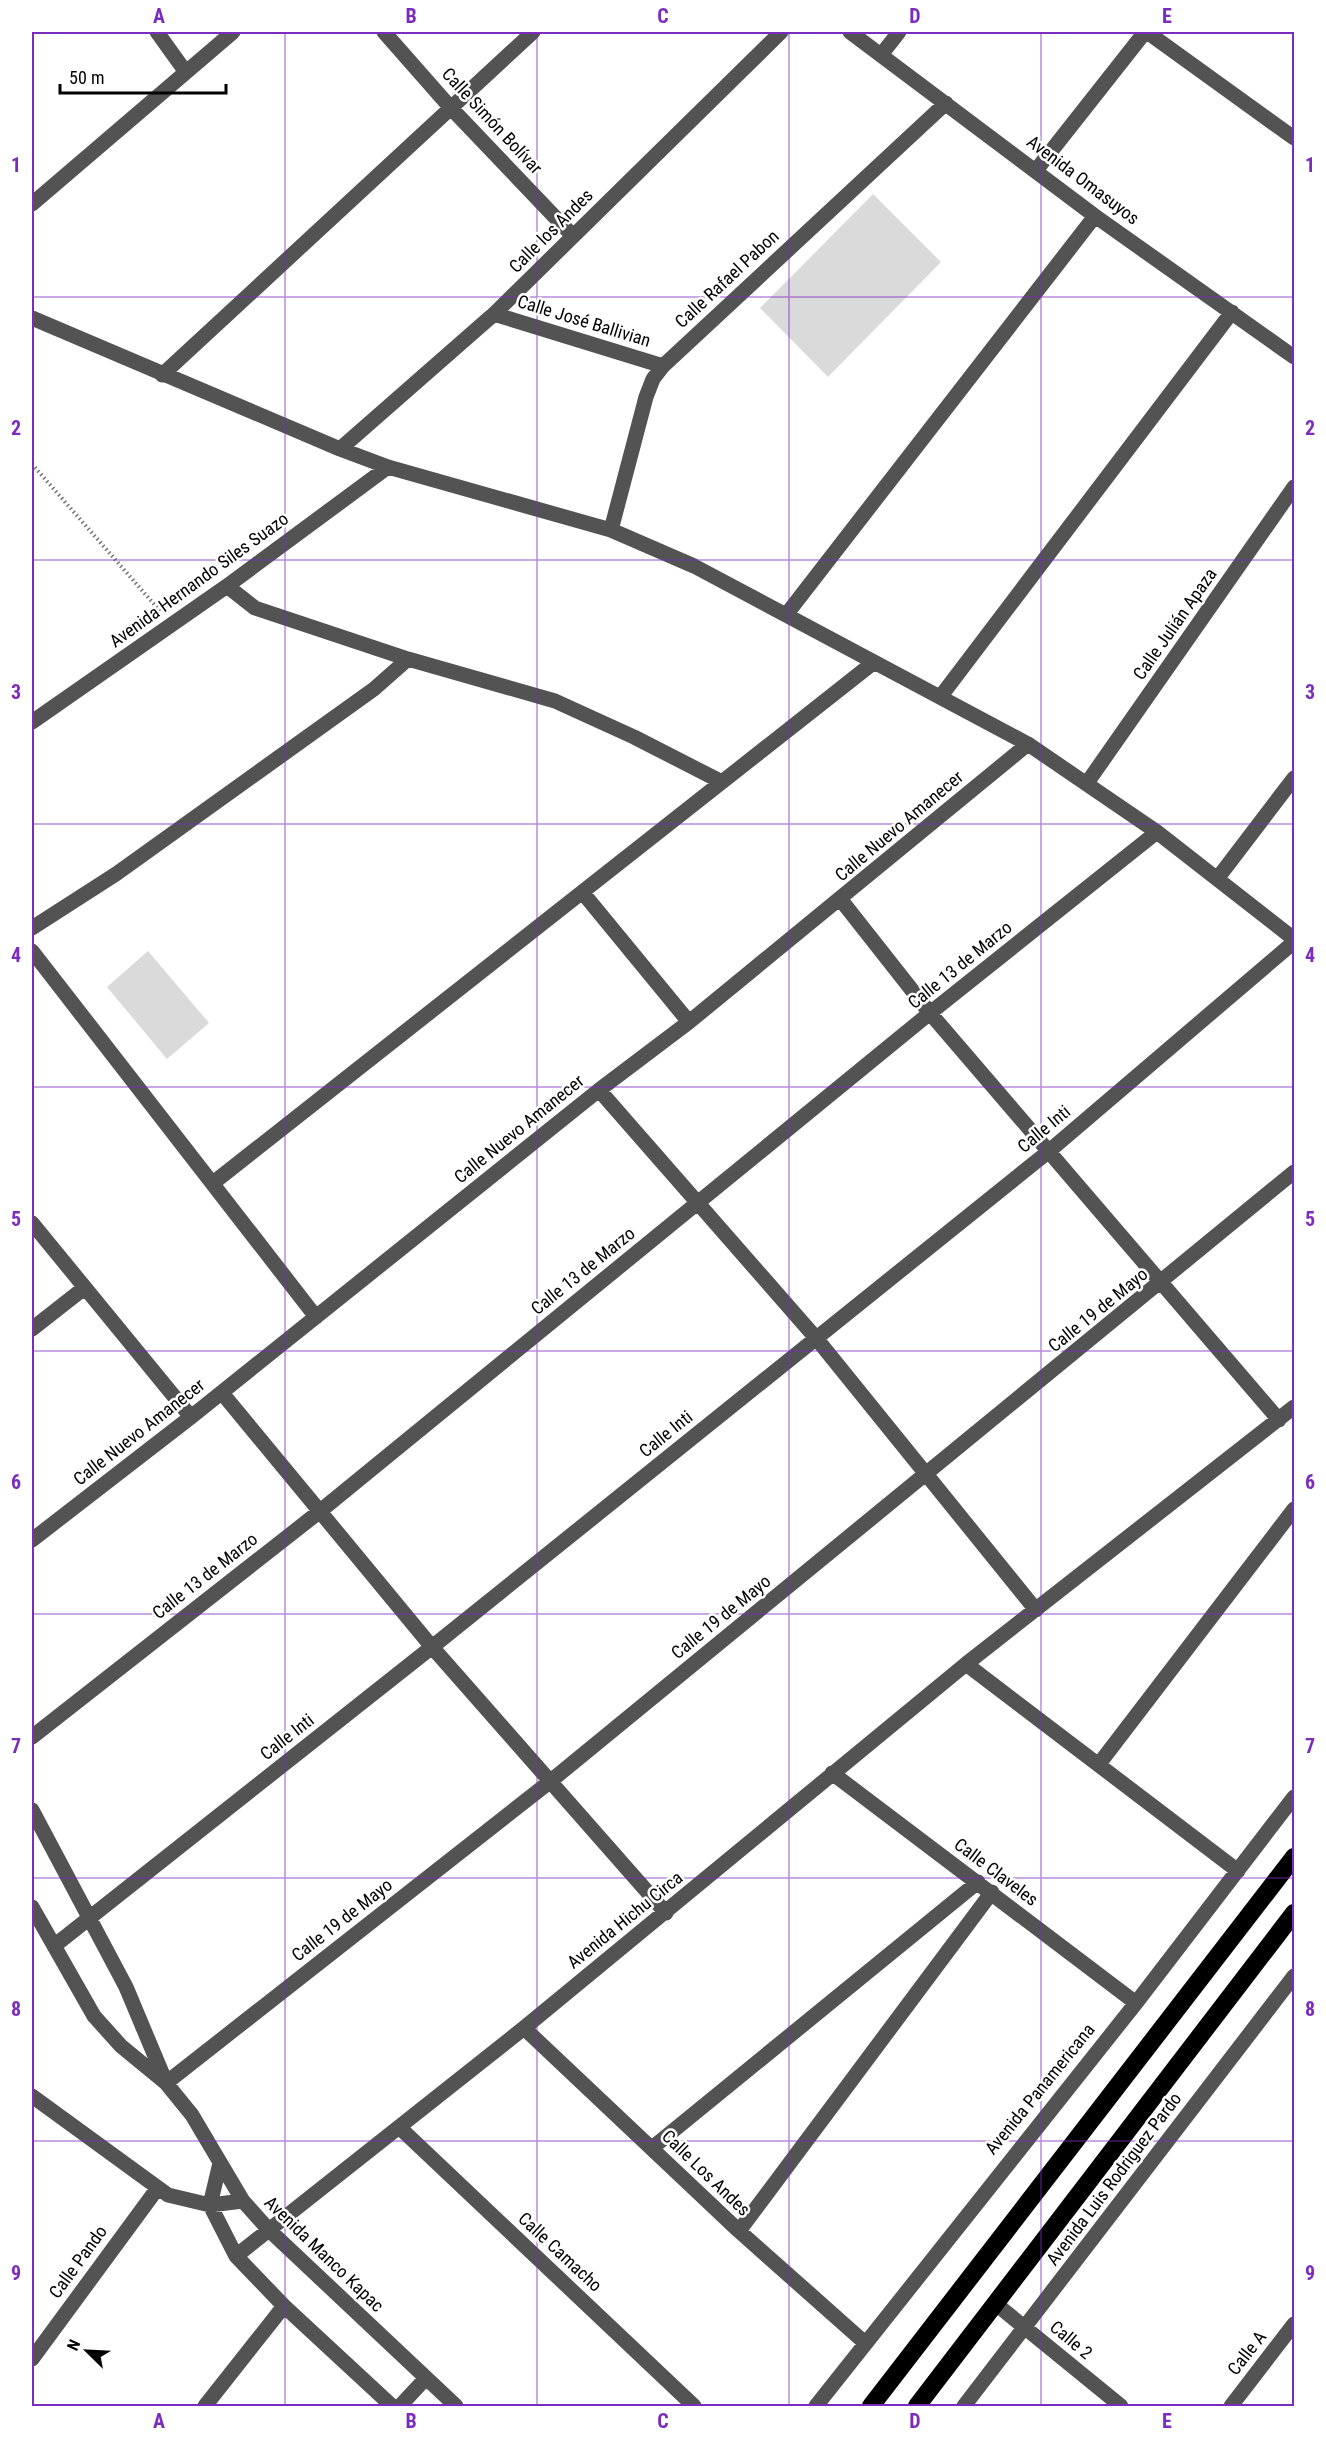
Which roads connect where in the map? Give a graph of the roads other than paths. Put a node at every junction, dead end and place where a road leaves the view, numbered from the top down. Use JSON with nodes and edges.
{"nodes":[{"id":1,"x":157,"y":32,"type":"edge"},
{"id":2,"x":234,"y":32,"type":"edge"},
{"id":3,"x":384,"y":32,"type":"edge"},
{"id":4,"x":533,"y":32,"type":"edge"},
{"id":5,"x":781,"y":32,"type":"edge"},
{"id":6,"x":850,"y":32,"type":"edge"},
{"id":7,"x":899,"y":32,"type":"edge"},
{"id":8,"x":1146,"y":32,"type":"edge"},
{"id":9,"x":881,"y":55,"type":"junction"},
{"id":10,"x":185,"y":71,"type":"junction"},
{"id":11,"x":946,"y":104,"type":"junction"},
{"id":12,"x":450,"y":107,"type":"junction"},
{"id":13,"x":1294,"y":138,"type":"edge"},
{"id":14,"x":1037,"y":170,"type":"junction"},
{"id":15,"x":32,"y":204,"type":"edge"},
{"id":16,"x":1095,"y":216,"type":"junction"},
{"id":17,"x":573,"y":236,"type":"junction"},
{"id":18,"x":1232,"y":312,"type":"junction"},
{"id":19,"x":494,"y":314,"type":"junction"},
{"id":20,"x":32,"y":318,"type":"edge"},
{"id":21,"x":1294,"y":357,"type":"edge"},
{"id":22,"x":663,"y":366,"type":"junction"},
{"id":23,"x":162,"y":375,"type":"junction"},
{"id":24,"x":340,"y":449,"type":"junction"},
{"id":25,"x":388,"y":467,"type":"junction"},
{"id":26,"x":1294,"y":487,"type":"edge"},
{"id":27,"x":611,"y":530,"type":"junction"},
{"id":28,"x":227,"y":586,"type":"junction"},
{"id":29,"x":786,"y":615,"type":"junction"},
{"id":30,"x":408,"y":659,"type":"junction"},
{"id":31,"x":873,"y":663,"type":"junction"},
{"id":32,"x":941,"y":696,"type":"junction"},
{"id":33,"x":32,"y":722,"type":"edge"},
{"id":34,"x":1028,"y":744,"type":"junction"},
{"id":35,"x":1294,"y":778,"type":"edge"},
{"id":36,"x":720,"y":782,"type":"junction"},
{"id":37,"x":1087,"y":783,"type":"junction"},
{"id":38,"x":1157,"y":832,"type":"junction"},
{"id":39,"x":1217,"y":879,"type":"junction"},
{"id":40,"x":583,"y":893,"type":"junction"},
{"id":41,"x":841,"y":900,"type":"junction"},
{"id":42,"x":32,"y":928,"type":"edge"},
{"id":43,"x":1294,"y":940,"type":"edge"},
{"id":44,"x":32,"y":951,"type":"edge"},
{"id":45,"x":930,"y":1013,"type":"junction"},
{"id":46,"x":689,"y":1022,"type":"junction"},
{"id":47,"x":599,"y":1090,"type":"junction"},
{"id":48,"x":1048,"y":1152,"type":"junction"},
{"id":49,"x":1294,"y":1172,"type":"edge"},
{"id":50,"x":213,"y":1183,"type":"junction"},
{"id":51,"x":699,"y":1202,"type":"junction"},
{"id":52,"x":32,"y":1222,"type":"edge"},
{"id":53,"x":1160,"y":1285,"type":"junction"},
{"id":54,"x":83,"y":1289,"type":"junction"},
{"id":55,"x":316,"y":1317,"type":"junction"},
{"id":56,"x":32,"y":1329,"type":"edge"},
{"id":57,"x":816,"y":1338,"type":"junction"},
{"id":58,"x":222,"y":1392,"type":"junction"},
{"id":59,"x":1294,"y":1407,"type":"edge"},
{"id":60,"x":191,"y":1417,"type":"junction"},
{"id":61,"x":1279,"y":1420,"type":"junction"},
{"id":62,"x":927,"y":1474,"type":"junction"},
{"id":63,"x":1294,"y":1509,"type":"edge"},
{"id":64,"x":320,"y":1512,"type":"junction"},
{"id":65,"x":32,"y":1540,"type":"edge"},
{"id":66,"x":1036,"y":1610,"type":"junction"},
{"id":67,"x":432,"y":1647,"type":"junction"},
{"id":68,"x":966,"y":1664,"type":"junction"},
{"id":69,"x":32,"y":1737,"type":"edge"},
{"id":70,"x":1099,"y":1764,"type":"junction"},
{"id":71,"x":832,"y":1773,"type":"junction"},
{"id":72,"x":552,"y":1780,"type":"junction"},
{"id":73,"x":1294,"y":1797,"type":"edge"},
{"id":74,"x":32,"y":1810,"type":"edge"},
{"id":75,"x":1294,"y":1857,"type":"edge"},
{"id":76,"x":1238,"y":1871,"type":"junction"},
{"id":77,"x":978,"y":1882,"type":"junction"},
{"id":78,"x":992,"y":1892,"type":"junction"},
{"id":79,"x":32,"y":1907,"type":"edge"},
{"id":80,"x":666,"y":1913,"type":"junction"},
{"id":81,"x":1294,"y":1913,"type":"edge"},
{"id":82,"x":89,"y":1918,"type":"junction"},
{"id":83,"x":54,"y":1946,"type":"junction"},
{"id":84,"x":1293,"y":1982,"type":"edge"},
{"id":85,"x":1136,"y":2003,"type":"junction"},
{"id":86,"x":524,"y":2028,"type":"junction"},
{"id":87,"x":166,"y":2083,"type":"junction"},
{"id":88,"x":32,"y":2096,"type":"edge"},
{"id":89,"x":399,"y":2127,"type":"junction"},
{"id":90,"x":652,"y":2148,"type":"junction"},
{"id":91,"x":220,"y":2163,"type":"junction"},
{"id":92,"x":157,"y":2189,"type":"junction"},
{"id":93,"x":243,"y":2201,"type":"junction"},
{"id":94,"x":210,"y":2205,"type":"junction"},
{"id":95,"x":268,"y":2229,"type":"junction"},
{"id":96,"x":739,"y":2231,"type":"junction"},
{"id":97,"x":236,"y":2256,"type":"junction"},
{"id":98,"x":996,"y":2304,"type":"junction"},
{"id":99,"x":284,"y":2306,"type":"junction"},
{"id":100,"x":1294,"y":2324,"type":"edge"},
{"id":101,"x":1025,"y":2327,"type":"junction"},
{"id":102,"x":864,"y":2342,"type":"junction"},
{"id":103,"x":32,"y":2359,"type":"edge"},
{"id":104,"x":426,"y":2378,"type":"junction"},
{"id":105,"x":205,"y":2406,"type":"edge"},
{"id":106,"x":393,"y":2406,"type":"edge"},
{"id":107,"x":400,"y":2406,"type":"edge"},
{"id":108,"x":456,"y":2406,"type":"edge"},
{"id":109,"x":694,"y":2406,"type":"edge"},
{"id":110,"x":816,"y":2406,"type":"edge"},
{"id":111,"x":871,"y":2406,"type":"edge"},
{"id":112,"x":917,"y":2406,"type":"edge"},
{"id":113,"x":964,"y":2406,"type":"edge"},
{"id":114,"x":1121,"y":2406,"type":"edge"},
{"id":115,"x":1231,"y":2406,"type":"edge"}],
"edges":[{"from":1,"to":10,"type":"street"},
{"from":2,"to":10,"type":"street"},
{"from":3,"to":12,"type":"street","name":"Calle Simón Bolívar"},
{"from":4,"to":12,"type":"street"},
{"from":5,"to":17,"type":"street","name":"Calle los Andes"},
{"from":6,"to":9,"type":"street","name":"Avenida Omasuyos"},
{"from":7,"to":9,"type":"street"},
{"from":8,"to":13,"type":"street"},
{"from":8,"to":14,"type":"street"},
{"from":9,"to":11,"type":"street","name":"Avenida Omasuyos"},
{"from":10,"to":15,"type":"street"},
{"from":11,"to":14,"type":"street","name":"Avenida Omasuyos"},
{"from":11,"to":22,"type":"street","name":"Calle Rafael Pabon"},
{"from":12,"to":17,"type":"street","name":"Calle Simón Bolívar"},
{"from":12,"to":23,"type":"street"},
{"from":14,"to":16,"type":"street","name":"Avenida Omasuyos"},
{"from":16,"to":18,"type":"street","name":"Avenida Omasuyos"},
{"from":16,"to":29,"type":"street"},
{"from":17,"to":19,"type":"street","name":"Calle los Andes"},
{"from":18,"to":21,"type":"street","name":"Avenida Omasuyos"},
{"from":18,"to":32,"type":"street"},
{"from":19,"to":22,"type":"street","name":"Calle José Ballivian"},
{"from":19,"to":24,"type":"street","name":"Calle los Andes"},
{"from":20,"to":23,"type":"street"},
{"from":22,"to":27,"type":"street","name":"Calle Rafael Pabon"},
{"from":23,"to":24,"type":"street"},
{"from":24,"to":25,"type":"street"},
{"from":25,"to":27,"type":"street"},
{"from":25,"to":28,"type":"street","name":"Avenida Hernando Siles Suazo"},
{"from":26,"to":37,"type":"street","name":"Calle Julián Apaza"},
{"from":27,"to":29,"type":"street"},
{"from":28,"to":30,"type":"street"},
{"from":28,"to":33,"type":"street","name":"Avenida Hernando Siles Suazo"},
{"from":29,"to":31,"type":"street"},
{"from":30,"to":36,"type":"street"},
{"from":30,"to":42,"type":"street"},
{"from":31,"to":32,"type":"street"},
{"from":31,"to":36,"type":"street"},
{"from":32,"to":34,"type":"street"},
{"from":34,"to":37,"type":"street"},
{"from":34,"to":41,"type":"street","name":"Calle Nuevo Amanecer"},
{"from":35,"to":39,"type":"street"},
{"from":36,"to":40,"type":"street"},
{"from":37,"to":38,"type":"street"},
{"from":38,"to":39,"type":"street"},
{"from":38,"to":45,"type":"street","name":"Calle 13 de Marzo"},
{"from":39,"to":43,"type":"street"},
{"from":40,"to":46,"type":"street"},
{"from":40,"to":50,"type":"street"},
{"from":41,"to":45,"type":"street"},
{"from":41,"to":46,"type":"street","name":"Calle Nuevo Amanecer"},
{"from":43,"to":48,"type":"street","name":"Calle Inti"},
{"from":44,"to":50,"type":"street"},
{"from":45,"to":48,"type":"street"},
{"from":45,"to":51,"type":"street","name":"Calle 13 de Marzo"},
{"from":46,"to":47,"type":"street","name":"Calle Nuevo Amanecer"},
{"from":47,"to":51,"type":"street"},
{"from":47,"to":55,"type":"street","name":"Calle Nuevo Amanecer"},
{"from":48,"to":53,"type":"street"},
{"from":48,"to":57,"type":"street","name":"Calle Inti"},
{"from":49,"to":53,"type":"street","name":"Calle 19 de Mayo"},
{"from":50,"to":55,"type":"street"},
{"from":51,"to":57,"type":"street"},
{"from":51,"to":64,"type":"street","name":"Calle 13 de Marzo"},
{"from":52,"to":54,"type":"street"},
{"from":53,"to":61,"type":"street"},
{"from":53,"to":62,"type":"street","name":"Calle 19 de Mayo"},
{"from":54,"to":56,"type":"street"},
{"from":54,"to":60,"type":"street"},
{"from":55,"to":58,"type":"street","name":"Calle Nuevo Amanecer"},
{"from":57,"to":62,"type":"street"},
{"from":57,"to":67,"type":"street","name":"Calle Inti"},
{"from":58,"to":60,"type":"street","name":"Calle Nuevo Amanecer"},
{"from":58,"to":64,"type":"street"},
{"from":59,"to":61,"type":"street","name":"Avenida Hichu Circa"},
{"from":60,"to":65,"type":"street","name":"Calle Nuevo Amanecer"},
{"from":61,"to":66,"type":"street","name":"Avenida Hichu Circa"},
{"from":62,"to":66,"type":"street"},
{"from":62,"to":72,"type":"street","name":"Calle 19 de Mayo"},
{"from":63,"to":70,"type":"street"},
{"from":64,"to":67,"type":"street"},
{"from":64,"to":69,"type":"street","name":"Calle 13 de Marzo"},
{"from":66,"to":68,"type":"street","name":"Avenida Hichu Circa"},
{"from":67,"to":72,"type":"street"},
{"from":67,"to":82,"type":"street","name":"Calle Inti"},
{"from":68,"to":70,"type":"street"},
{"from":68,"to":71,"type":"street","name":"Avenida Hichu Circa"},
{"from":70,"to":76,"type":"street"},
{"from":71,"to":77,"type":"street","name":"Calle Claveles"},
{"from":71,"to":80,"type":"street","name":"Avenida Hichu Circa"},
{"from":72,"to":80,"type":"street"},
{"from":72,"to":87,"type":"street","name":"Calle 19 de Mayo"},
{"from":73,"to":76,"type":"street","name":"Avenida Panamericana"},
{"from":74,"to":82,"type":"street"},
{"from":75,"to":111,"type":"highway"},
{"from":76,"to":85,"type":"street","name":"Avenida Panamericana"},
{"from":77,"to":78,"type":"street","name":"Calle Claveles"},
{"from":77,"to":90,"type":"street"},
{"from":78,"to":85,"type":"street","name":"Calle Claveles"},
{"from":78,"to":96,"type":"street"},
{"from":79,"to":83,"type":"street"},
{"from":80,"to":86,"type":"street","name":"Avenida Hichu Circa"},
{"from":81,"to":98,"type":"highway"},
{"from":82,"to":83,"type":"street","name":"Calle Inti"},
{"from":82,"to":87,"type":"street"},
{"from":83,"to":87,"type":"street"},
{"from":84,"to":101,"type":"street","name":"Avenida Luis Rodriguez Pardo"},
{"from":85,"to":102,"type":"street","name":"Avenida Panamericana"},
{"from":86,"to":89,"type":"street","name":"Avenida Hichu Circa"},
{"from":86,"to":90,"type":"street","name":"Calle Los Andes"},
{"from":87,"to":91,"type":"street","name":"Avenida Manco Kapac"},
{"from":88,"to":92,"type":"street"},
{"from":89,"to":95,"type":"street","name":"Avenida Hichu Circa"},
{"from":89,"to":109,"type":"street","name":"Calle Camacho"},
{"from":90,"to":96,"type":"street","name":"Calle Los Andes"},
{"from":91,"to":93,"type":"street","name":"Avenida Manco Kapac"},
{"from":91,"to":94,"type":"street"},
{"from":92,"to":94,"type":"street"},
{"from":92,"to":103,"type":"street","name":"Calle Pando"},
{"from":93,"to":94,"type":"street"},
{"from":93,"to":95,"type":"street","name":"Avenida Manco Kapac"},
{"from":94,"to":97,"type":"street"},
{"from":95,"to":97,"type":"street","name":"Avenida Hichu Circa"},
{"from":95,"to":104,"type":"street","name":"Avenida Manco Kapac"},
{"from":96,"to":102,"type":"street","name":"Calle Los Andes"},
{"from":97,"to":99,"type":"street"},
{"from":98,"to":101,"type":"street","name":"Calle 2"},
{"from":98,"to":112,"type":"highway"},
{"from":99,"to":105,"type":"street"},
{"from":99,"to":106,"type":"street"},
{"from":100,"to":115,"type":"street","name":"Calle A"},
{"from":101,"to":113,"type":"street","name":"Avenida Luis Rodriguez Pardo"},
{"from":101,"to":114,"type":"street","name":"Calle 2"},
{"from":102,"to":110,"type":"street","name":"Avenida Panamericana"},
{"from":104,"to":107,"type":"street"},
{"from":104,"to":108,"type":"street","name":"Avenida Manco Kapac"}]}
